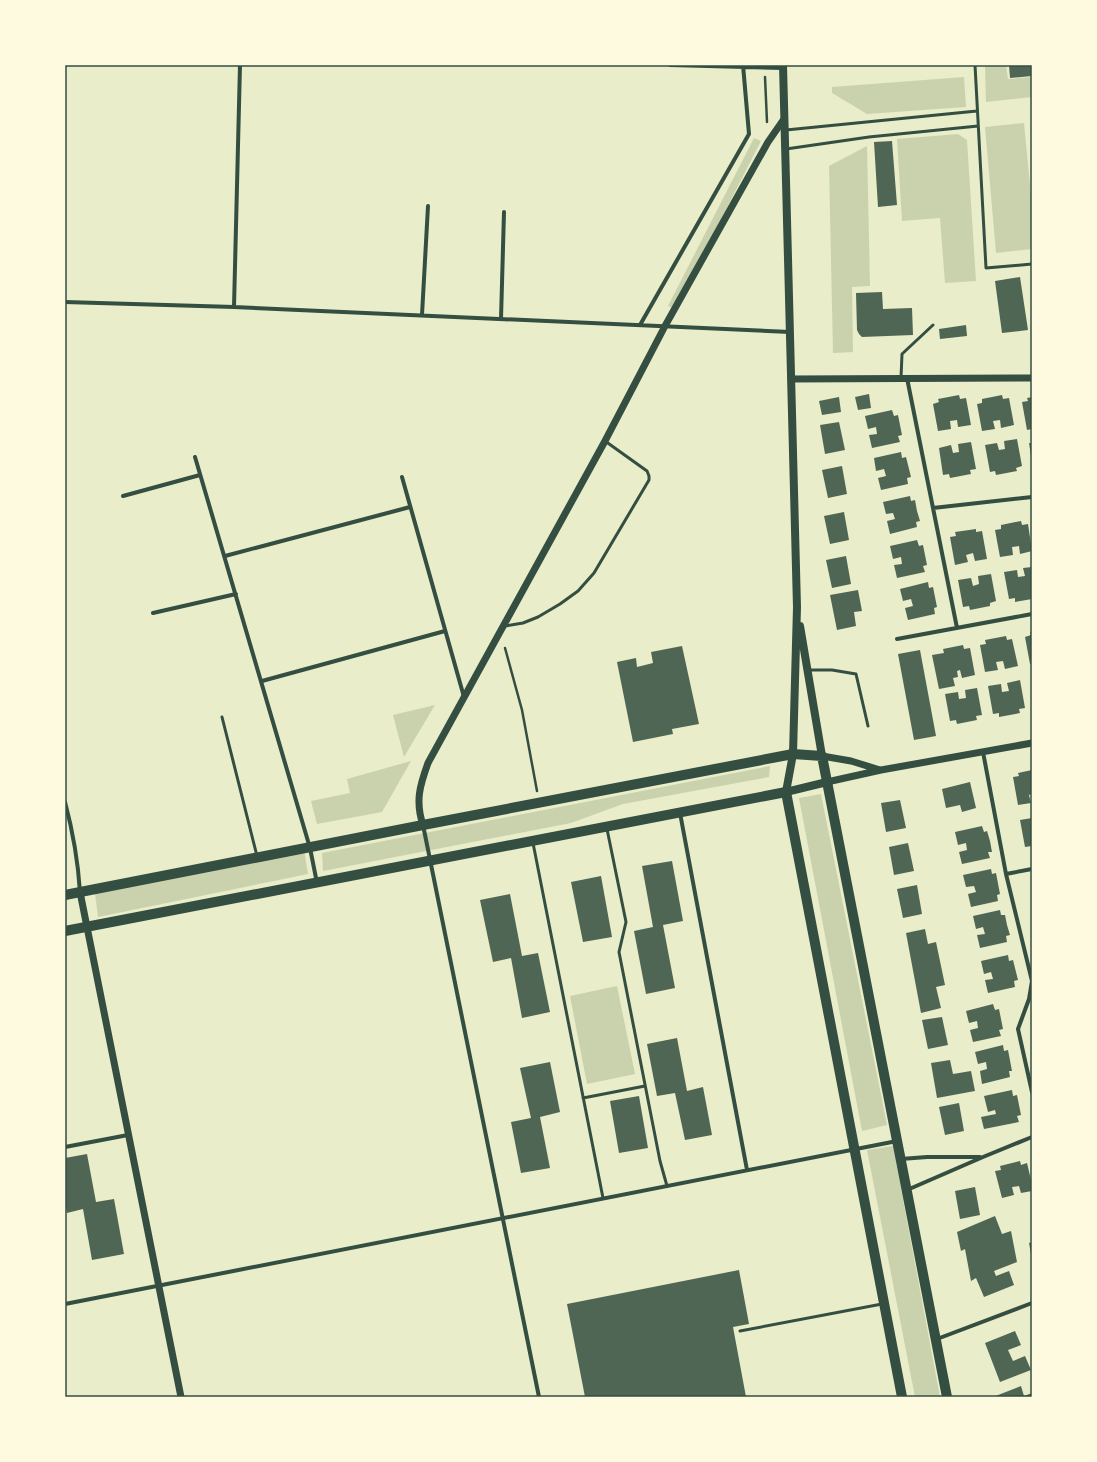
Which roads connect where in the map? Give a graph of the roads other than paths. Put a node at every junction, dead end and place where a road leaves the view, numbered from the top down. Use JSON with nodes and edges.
{"nodes":[{"id":1,"x":240,"y":65,"type":"edge"},
{"id":2,"x":670,"y":65,"type":"edge"},
{"id":3,"x":975,"y":65,"type":"edge"},
{"id":4,"x":743,"y":66,"type":"edge"},
{"id":5,"x":783,"y":66,"type":"edge"},
{"id":6,"x":978,"y":111,"type":"junction"},
{"id":7,"x":784,"y":118,"type":"junction"},
{"id":8,"x":978,"y":126,"type":"junction"},
{"id":9,"x":784,"y":130,"type":"junction"},
{"id":10,"x":784,"y":149,"type":"junction"},
{"id":11,"x":428,"y":206,"type":"dead end"},
{"id":12,"x":504,"y":212,"type":"dead end"},
{"id":13,"x":1032,"y":264,"type":"edge"},
{"id":14,"x":65,"y":302,"type":"edge"},
{"id":15,"x":234,"y":308,"type":"junction"},
{"id":16,"x":422,"y":315,"type":"junction"},
{"id":17,"x":501,"y":319,"type":"junction"},
{"id":18,"x":640,"y":325,"type":"junction"},
{"id":19,"x":665,"y":326,"type":"junction"},
{"id":20,"x":933,"y":326,"type":"dead end"},
{"id":21,"x":790,"y":332,"type":"junction"},
{"id":22,"x":904,"y":378,"type":"junction"},
{"id":23,"x":1032,"y":378,"type":"edge"},
{"id":24,"x":791,"y":379,"type":"junction"},
{"id":25,"x":605,"y":441,"type":"junction"},
{"id":26,"x":195,"y":457,"type":"dead end"},
{"id":27,"x":200,"y":475,"type":"junction"},
{"id":28,"x":402,"y":477,"type":"dead end"},
{"id":29,"x":123,"y":496,"type":"dead end"},
{"id":30,"x":1032,"y":497,"type":"edge"},
{"id":31,"x":410,"y":508,"type":"junction"},
{"id":32,"x":933,"y":508,"type":"junction"},
{"id":33,"x":225,"y":556,"type":"junction"},
{"id":34,"x":236,"y":594,"type":"junction"},
{"id":35,"x":797,"y":607,"type":"junction"},
{"id":36,"x":153,"y":613,"type":"dead end"},
{"id":37,"x":1032,"y":614,"type":"edge"},
{"id":38,"x":957,"y":628,"type":"junction"},
{"id":39,"x":502,"y":629,"type":"junction"},
{"id":40,"x":446,"y":631,"type":"junction"},
{"id":41,"x":897,"y":639,"type":"dead end"},
{"id":42,"x":808,"y":670,"type":"junction"},
{"id":43,"x":262,"y":681,"type":"junction"},
{"id":44,"x":464,"y":697,"type":"junction"},
{"id":45,"x":222,"y":718,"type":"dead end"},
{"id":46,"x":868,"y":726,"type":"dead end"},
{"id":47,"x":1032,"y":743,"type":"edge"},
{"id":48,"x":983,"y":752,"type":"junction"},
{"id":49,"x":793,"y":754,"type":"junction"},
{"id":50,"x":822,"y":756,"type":"junction"},
{"id":51,"x":881,"y":770,"type":"junction"},
{"id":52,"x":827,"y":782,"type":"junction"},
{"id":53,"x":786,"y":792,"type":"junction"},
{"id":54,"x":65,"y":802,"type":"edge"},
{"id":55,"x":680,"y":813,"type":"junction"},
{"id":56,"x":423,"y":825,"type":"junction"},
{"id":57,"x":607,"y":827,"type":"junction"},
{"id":58,"x":532,"y":842,"type":"junction"},
{"id":59,"x":310,"y":848,"type":"junction"},
{"id":60,"x":257,"y":858,"type":"junction"},
{"id":61,"x":431,"y":861,"type":"junction"},
{"id":62,"x":1032,"y":869,"type":"edge"},
{"id":63,"x":1006,"y":874,"type":"junction"},
{"id":64,"x":318,"y":884,"type":"junction"},
{"id":65,"x":80,"y":892,"type":"junction"},
{"id":66,"x":65,"y":895,"type":"edge"},
{"id":67,"x":87,"y":927,"type":"junction"},
{"id":68,"x":65,"y":931,"type":"edge"},
{"id":69,"x":1032,"y":981,"type":"edge"},
{"id":70,"x":645,"y":1086,"type":"junction"},
{"id":71,"x":1032,"y":1092,"type":"edge"},
{"id":72,"x":583,"y":1098,"type":"junction"},
{"id":73,"x":128,"y":1135,"type":"junction"},
{"id":74,"x":1032,"y":1137,"type":"edge"},
{"id":75,"x":897,"y":1141,"type":"junction"},
{"id":76,"x":65,"y":1147,"type":"edge"},
{"id":77,"x":854,"y":1149,"type":"junction"},
{"id":78,"x":983,"y":1157,"type":"junction"},
{"id":79,"x":900,"y":1160,"type":"junction"},
{"id":80,"x":747,"y":1170,"type":"junction"},
{"id":81,"x":667,"y":1186,"type":"junction"},
{"id":82,"x":906,"y":1190,"type":"junction"},
{"id":83,"x":603,"y":1198,"type":"junction"},
{"id":84,"x":503,"y":1218,"type":"junction"},
{"id":85,"x":158,"y":1285,"type":"junction"},
{"id":86,"x":1032,"y":1303,"type":"edge"},
{"id":87,"x":65,"y":1304,"type":"edge"},
{"id":88,"x":884,"y":1304,"type":"junction"},
{"id":89,"x":740,"y":1332,"type":"dead end"},
{"id":90,"x":936,"y":1340,"type":"junction"},
{"id":91,"x":181,"y":1397,"type":"edge"},
{"id":92,"x":539,"y":1397,"type":"edge"},
{"id":93,"x":902,"y":1397,"type":"edge"},
{"id":94,"x":947,"y":1397,"type":"edge"}],
"edges":[{"from":1,"to":15,"type":"street"},
{"from":2,"to":4,"type":"street"},
{"from":3,"to":6,"type":"lane"},
{"from":4,"to":5,"type":"street"},
{"from":4,"to":18,"type":"street"},
{"from":5,"to":7,"type":"main road"},
{"from":6,"to":8,"type":"lane"},
{"from":6,"to":9,"type":"lane"},
{"from":7,"to":9,"type":"main road"},
{"from":7,"to":19,"type":"street"},
{"from":8,"to":10,"type":"lane"},
{"from":8,"to":13,"type":"lane"},
{"from":9,"to":10,"type":"main road"},
{"from":10,"to":21,"type":"main road"},
{"from":11,"to":16,"type":"street"},
{"from":12,"to":17,"type":"street"},
{"from":14,"to":15,"type":"street"},
{"from":15,"to":16,"type":"street"},
{"from":16,"to":17,"type":"street"},
{"from":17,"to":18,"type":"street"},
{"from":18,"to":19,"type":"street"},
{"from":19,"to":21,"type":"street"},
{"from":19,"to":25,"type":"street"},
{"from":20,"to":22,"type":"lane"},
{"from":21,"to":24,"type":"main road"},
{"from":22,"to":23,"type":"street"},
{"from":22,"to":24,"type":"street"},
{"from":22,"to":32,"type":"street"},
{"from":24,"to":35,"type":"main road"},
{"from":25,"to":39,"type":"street"},
{"from":25,"to":39,"type":"lane"},
{"from":26,"to":27,"type":"street"},
{"from":27,"to":29,"type":"street"},
{"from":27,"to":33,"type":"street"},
{"from":28,"to":31,"type":"street"},
{"from":30,"to":32,"type":"street"},
{"from":31,"to":33,"type":"street"},
{"from":31,"to":40,"type":"street"},
{"from":32,"to":38,"type":"street"},
{"from":33,"to":34,"type":"street"},
{"from":34,"to":36,"type":"street"},
{"from":34,"to":43,"type":"street"},
{"from":35,"to":42,"type":"main road"},
{"from":35,"to":49,"type":"main road"},
{"from":37,"to":38,"type":"street"},
{"from":38,"to":41,"type":"street"},
{"from":39,"to":44,"type":"street"},
{"from":40,"to":43,"type":"street"},
{"from":40,"to":44,"type":"street"},
{"from":42,"to":46,"type":"lane"},
{"from":42,"to":50,"type":"main road"},
{"from":43,"to":59,"type":"street"},
{"from":44,"to":56,"type":"street"},
{"from":45,"to":60,"type":"lane"},
{"from":47,"to":48,"type":"street"},
{"from":48,"to":51,"type":"street"},
{"from":48,"to":63,"type":"street"},
{"from":49,"to":50,"type":"main road"},
{"from":49,"to":53,"type":"main road"},
{"from":49,"to":56,"type":"main road"},
{"from":50,"to":51,"type":"street"},
{"from":50,"to":52,"type":"main road"},
{"from":51,"to":52,"type":"street"},
{"from":52,"to":53,"type":"main road"},
{"from":52,"to":75,"type":"main road"},
{"from":53,"to":55,"type":"main road"},
{"from":53,"to":77,"type":"main road"},
{"from":54,"to":65,"type":"street"},
{"from":55,"to":57,"type":"main road"},
{"from":55,"to":80,"type":"street"},
{"from":56,"to":59,"type":"main road"},
{"from":56,"to":61,"type":"street"},
{"from":57,"to":58,"type":"main road"},
{"from":57,"to":70,"type":"lane"},
{"from":58,"to":61,"type":"main road"},
{"from":58,"to":72,"type":"lane"},
{"from":59,"to":60,"type":"main road"},
{"from":59,"to":64,"type":"street"},
{"from":60,"to":65,"type":"main road"},
{"from":61,"to":64,"type":"main road"},
{"from":61,"to":84,"type":"street"},
{"from":62,"to":63,"type":"street"},
{"from":63,"to":69,"type":"street"},
{"from":64,"to":67,"type":"main road"},
{"from":65,"to":66,"type":"main road"},
{"from":65,"to":67,"type":"street"},
{"from":67,"to":68,"type":"main road"},
{"from":67,"to":73,"type":"street"},
{"from":69,"to":71,"type":"street"},
{"from":70,"to":72,"type":"lane"},
{"from":70,"to":81,"type":"lane"},
{"from":72,"to":83,"type":"lane"},
{"from":73,"to":76,"type":"street"},
{"from":73,"to":85,"type":"street"},
{"from":74,"to":78,"type":"street"},
{"from":75,"to":77,"type":"street"},
{"from":75,"to":79,"type":"main road"},
{"from":77,"to":80,"type":"street"},
{"from":77,"to":88,"type":"main road"},
{"from":78,"to":79,"type":"street"},
{"from":78,"to":82,"type":"street"},
{"from":79,"to":82,"type":"main road"},
{"from":80,"to":81,"type":"street"},
{"from":81,"to":83,"type":"street"},
{"from":82,"to":90,"type":"main road"},
{"from":83,"to":84,"type":"street"},
{"from":84,"to":85,"type":"street"},
{"from":84,"to":92,"type":"street"},
{"from":85,"to":87,"type":"street"},
{"from":85,"to":91,"type":"street"},
{"from":86,"to":90,"type":"street"},
{"from":88,"to":89,"type":"lane"},
{"from":88,"to":93,"type":"main road"},
{"from":90,"to":94,"type":"main road"}]}
